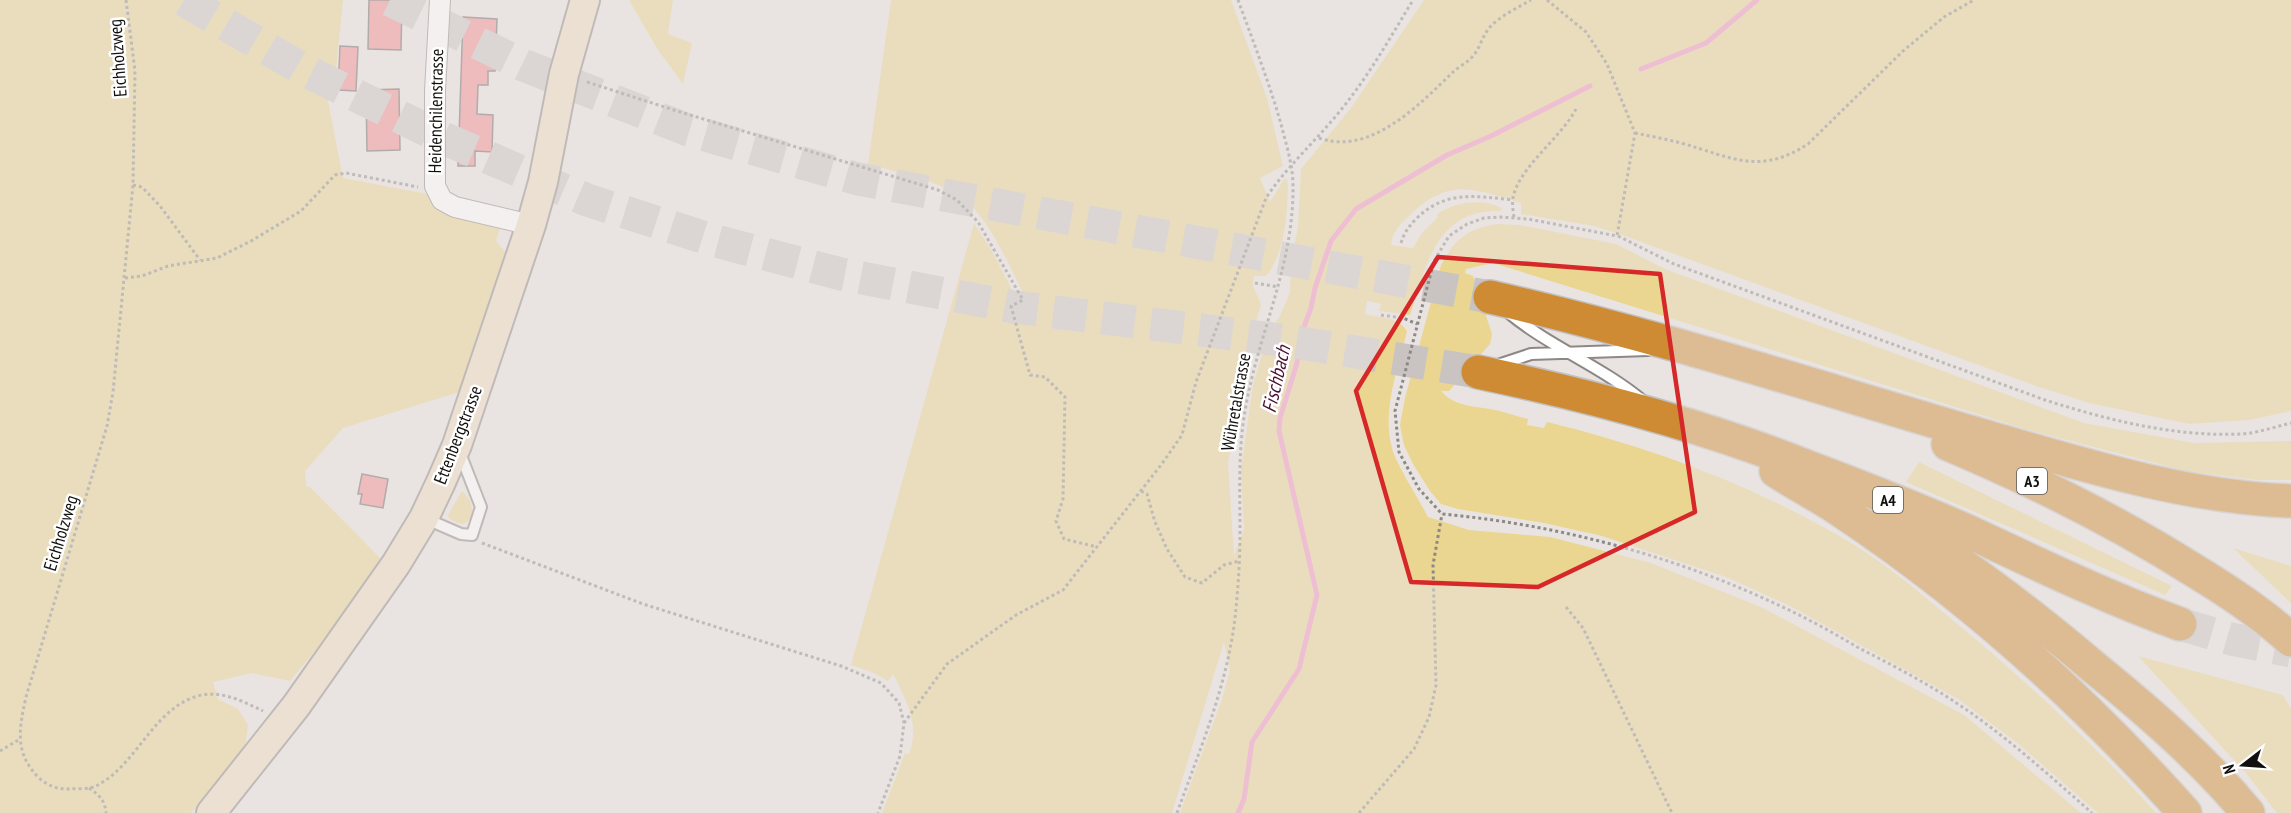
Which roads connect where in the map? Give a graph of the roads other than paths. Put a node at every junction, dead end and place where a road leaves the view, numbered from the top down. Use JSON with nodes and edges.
{"nodes":[{"id":1,"x":440,"y":0,"type":"edge"},
{"id":2,"x":585,"y":0,"type":"edge"},
{"id":3,"x":531,"y":225,"type":"junction"},
{"id":4,"x":1490,"y":297,"type":"joint"},
{"id":5,"x":1686,"y":347,"type":"junction"},
{"id":6,"x":1570,"y":352,"type":"junction"},
{"id":7,"x":1750,"y":367,"type":"junction"},
{"id":8,"x":1478,"y":372,"type":"joint"},
{"id":9,"x":1664,"y":418,"type":"junction"},
{"id":10,"x":1716,"y":435,"type":"junction"},
{"id":11,"x":457,"y":445,"type":"junction"},
{"id":12,"x":1797,"y":463,"type":"junction"},
{"id":13,"x":2291,"y":501,"type":"edge"},
{"id":14,"x":423,"y":518,"type":"junction"},
{"id":15,"x":2180,"y":624,"type":"tunnel mouth"},
{"id":16,"x":2291,"y":640,"type":"edge"},
{"id":17,"x":211,"y":813,"type":"edge"},
{"id":18,"x":2185,"y":813,"type":"edge"},
{"id":19,"x":2248,"y":813,"type":"edge"}],
"edges":[{"from":1,"to":3,"type":"street","name":"Heidenchilenstrasse"},
{"from":2,"to":3,"type":"street","name":"Ettenbergstrasse"},
{"from":3,"to":11,"type":"street","name":"Ettenbergstrasse"},
{"from":4,"to":5,"type":"highway","number":"A3"},
{"from":4,"to":6,"type":"lane"},
{"from":5,"to":6,"type":"lane"},
{"from":5,"to":7,"type":"highway","number":"A3"},
{"from":6,"to":8,"type":"lane"},
{"from":6,"to":9,"type":"lane"},
{"from":7,"to":13,"type":"highway","number":"A3"},
{"from":7,"to":16,"type":"highway","number":"A3"},
{"from":8,"to":9,"type":"highway"},
{"from":9,"to":10,"type":"highway"},
{"from":10,"to":12,"type":"highway"},
{"from":10,"to":18,"type":"highway"},
{"from":11,"to":14,"type":"street","name":"Ettenbergstrasse"},
{"from":11,"to":14,"type":"lane"},
{"from":12,"to":15,"type":"highway","number":"A4"},
{"from":12,"to":19,"type":"highway"},
{"from":14,"to":17,"type":"street","name":"Ettenbergstrasse"}]}
